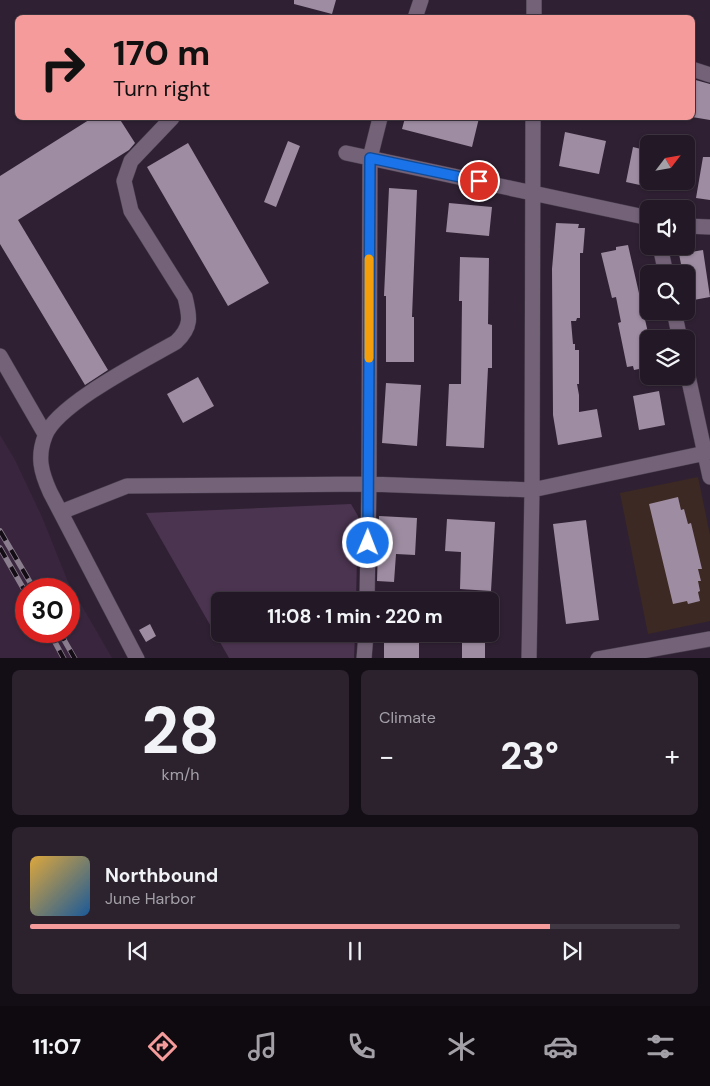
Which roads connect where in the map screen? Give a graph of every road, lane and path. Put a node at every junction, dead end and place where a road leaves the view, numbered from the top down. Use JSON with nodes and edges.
{"nodes":[{"id":1,"x":421,"y":0,"type":"edge"},
{"id":2,"x":534,"y":0,"type":"edge"},
{"id":3,"x":416,"y":15,"type":"edge"},
{"id":4,"x":534,"y":15,"type":"edge"},
{"id":5,"x":695,"y":70,"type":"edge"},
{"id":6,"x":710,"y":75,"type":"edge"},
{"id":7,"x":170,"y":120,"type":"edge"},
{"id":8,"x":380,"y":120,"type":"edge"},
{"id":9,"x":533,"y":120,"type":"edge"},
{"id":10,"x":346,"y":153,"type":"dead end"},
{"id":11,"x":370,"y":158,"type":"junction"},
{"id":12,"x":533,"y":193,"type":"junction"},
{"id":13,"x":640,"y":216,"type":"edge"},
{"id":14,"x":695,"y":226,"type":"edge"},
{"id":15,"x":710,"y":227,"type":"edge"},
{"id":16,"x":0,"y":356,"type":"edge"},
{"id":17,"x":691,"y":385,"type":"edge"},
{"id":18,"x":45,"y":434,"type":"junction"},
{"id":19,"x":708,"y":452,"type":"edge"},
{"id":20,"x":710,"y":477,"type":"edge"},
{"id":21,"x":369,"y":484,"type":"junction"},
{"id":22,"x":532,"y":490,"type":"junction"},
{"id":23,"x":61,"y":512,"type":"junction"},
{"id":24,"x":367,"y":592,"type":"edge"},
{"id":25,"x":710,"y":639,"type":"edge"},
{"id":26,"x":365,"y":642,"type":"edge"},
{"id":27,"x":137,"y":658,"type":"edge"},
{"id":28,"x":364,"y":658,"type":"edge"},
{"id":29,"x":530,"y":658,"type":"edge"},
{"id":30,"x":598,"y":658,"type":"edge"}],
"edges":[{"from":1,"to":3,"type":"street"},
{"from":2,"to":4,"type":"street"},
{"from":5,"to":6,"type":"street"},
{"from":7,"to":18,"type":"street"},
{"from":8,"to":11,"type":"street"},
{"from":9,"to":12,"type":"street"},
{"from":10,"to":11,"type":"street"},
{"from":11,"to":12,"type":"street"},
{"from":11,"to":21,"type":"street"},
{"from":12,"to":13,"type":"street"},
{"from":12,"to":22,"type":"street"},
{"from":14,"to":15,"type":"street"},
{"from":16,"to":18,"type":"street"},
{"from":17,"to":19,"type":"street"},
{"from":18,"to":23,"type":"street"},
{"from":19,"to":20,"type":"street"},
{"from":19,"to":22,"type":"street"},
{"from":21,"to":22,"type":"street"},
{"from":21,"to":23,"type":"street"},
{"from":21,"to":24,"type":"street"},
{"from":22,"to":29,"type":"street"},
{"from":23,"to":27,"type":"street"},
{"from":25,"to":30,"type":"street"},
{"from":26,"to":28,"type":"street"}]}
